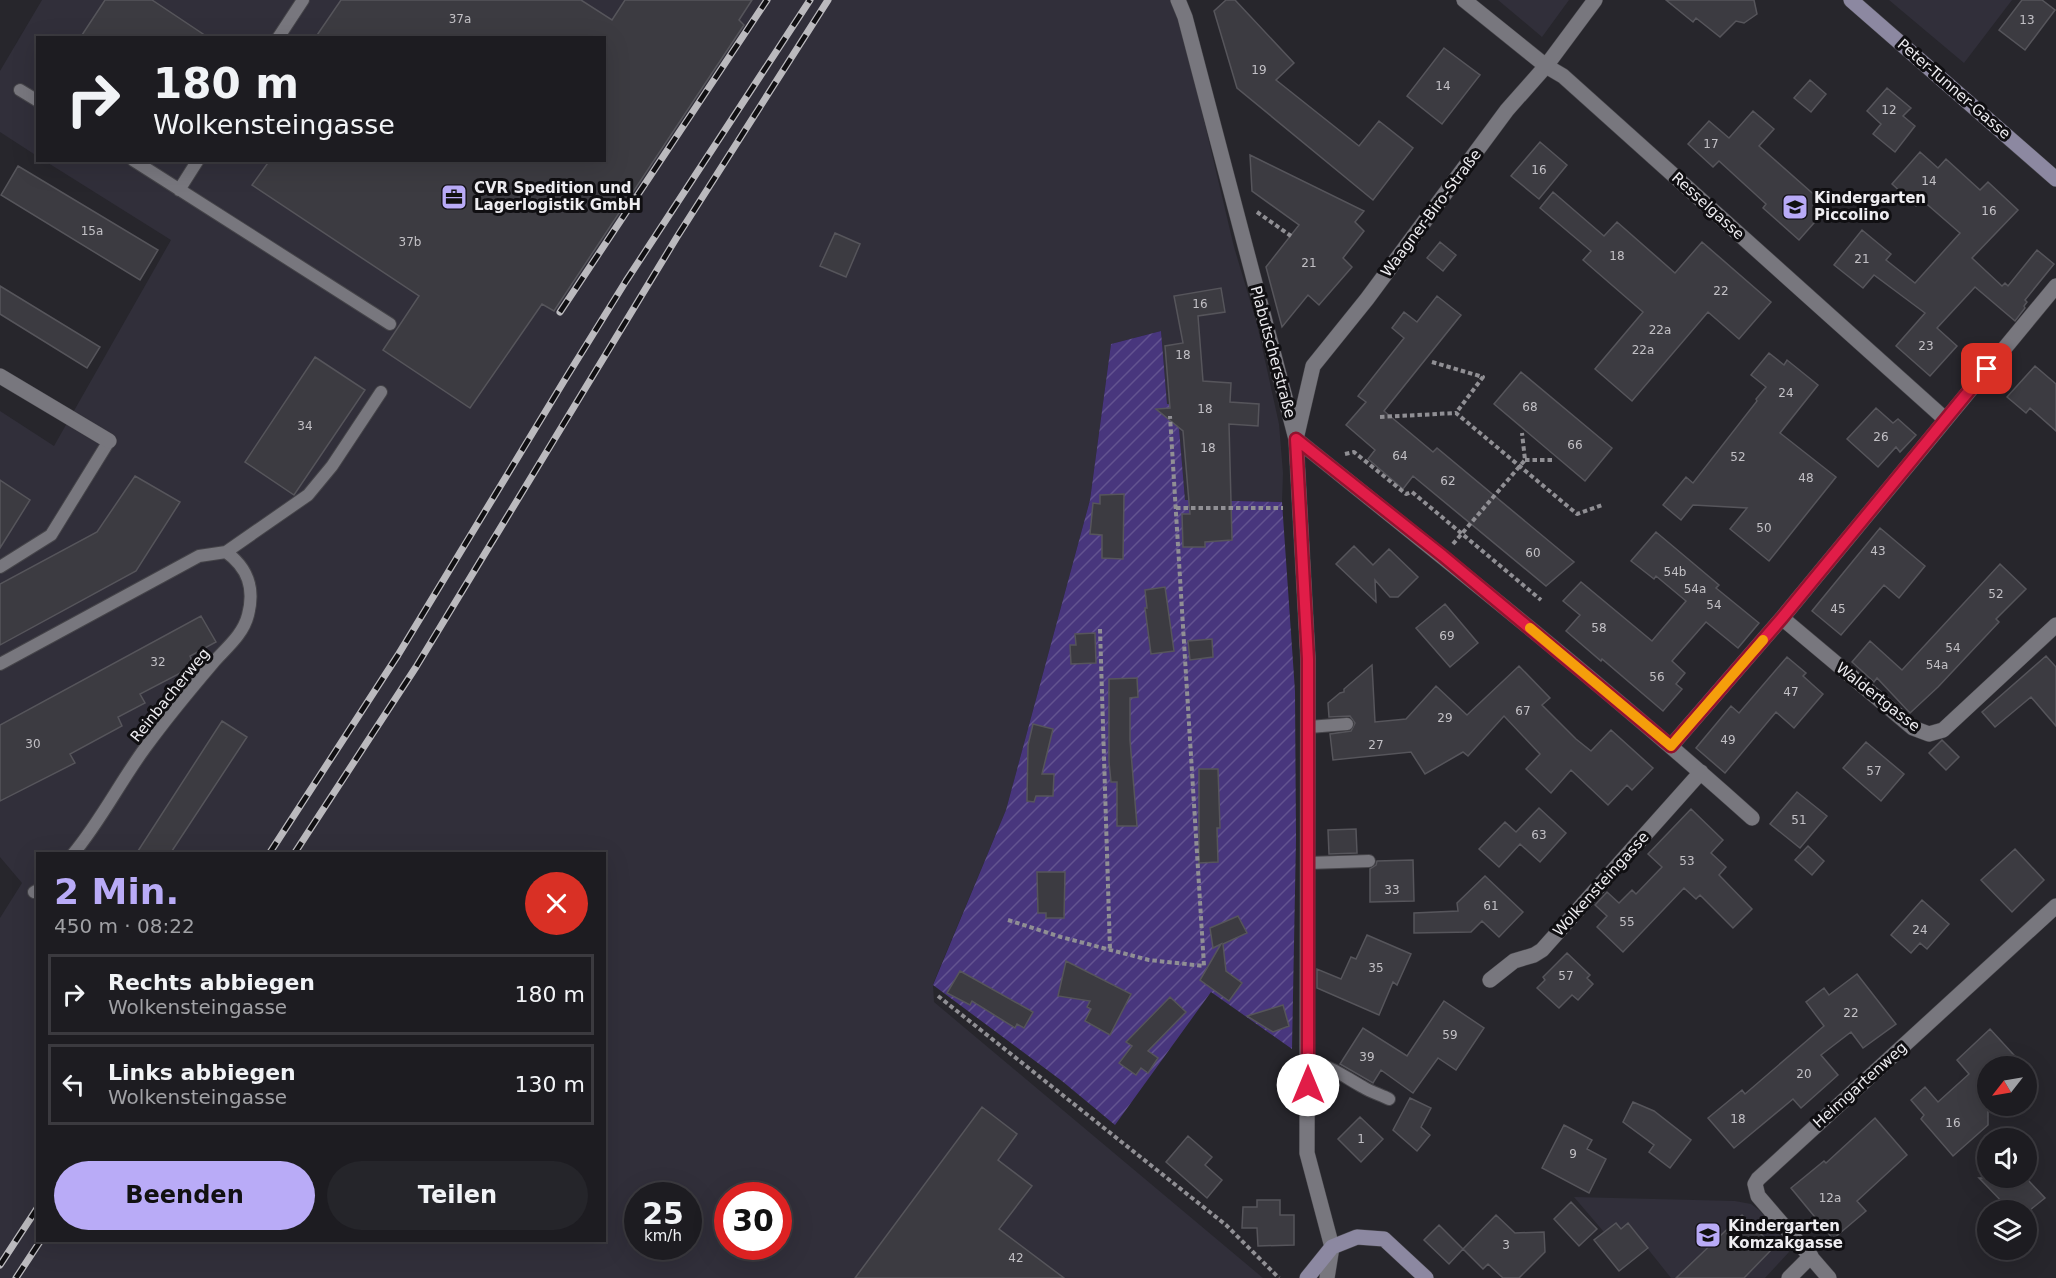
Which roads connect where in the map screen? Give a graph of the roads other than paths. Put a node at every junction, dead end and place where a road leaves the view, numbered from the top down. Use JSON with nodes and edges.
{"nodes":[{"id":1,"x":303,"y":0,"type":"edge"},
{"id":2,"x":1178,"y":0,"type":"edge"},
{"id":3,"x":1464,"y":0,"type":"edge"},
{"id":4,"x":1595,"y":0,"type":"edge"},
{"id":5,"x":1851,"y":0,"type":"edge"},
{"id":6,"x":279,"y":36,"type":"edge"},
{"id":7,"x":1546,"y":66,"type":"junction"},
{"id":8,"x":20,"y":90,"type":"dead end"},
{"id":9,"x":36,"y":100,"type":"edge"},
{"id":10,"x":136,"y":162,"type":"edge"},
{"id":11,"x":197,"y":162,"type":"edge"},
{"id":12,"x":2056,"y":179,"type":"edge"},
{"id":13,"x":179,"y":190,"type":"junction"},
{"id":14,"x":2056,"y":286,"type":"edge"},
{"id":15,"x":390,"y":324,"type":"dead end"},
{"id":16,"x":0,"y":376,"type":"edge"},
{"id":17,"x":381,"y":392,"type":"dead end"},
{"id":18,"x":1945,"y":419,"type":"junction"},
{"id":19,"x":1296,"y":439,"type":"junction"},
{"id":20,"x":109,"y":441,"type":"joint"},
{"id":21,"x":226,"y":552,"type":"junction"},
{"id":22,"x":0,"y":567,"type":"edge"},
{"id":23,"x":1782,"y":618,"type":"junction"},
{"id":24,"x":2056,"y":625,"type":"edge"},
{"id":25,"x":0,"y":664,"type":"edge"},
{"id":26,"x":1347,"y":724,"type":"dead end"},
{"id":27,"x":1309,"y":727,"type":"junction"},
{"id":28,"x":1671,"y":746,"type":"junction"},
{"id":29,"x":1701,"y":772,"type":"junction"},
{"id":30,"x":1752,"y":818,"type":"dead end"},
{"id":31,"x":74,"y":852,"type":"edge"},
{"id":32,"x":1369,"y":861,"type":"dead end"},
{"id":33,"x":1308,"y":862,"type":"junction"},
{"id":34,"x":2056,"y":906,"type":"edge"},
{"id":35,"x":1490,"y":980,"type":"dead end"},
{"id":36,"x":1308,"y":1062,"type":"junction"},
{"id":37,"x":1389,"y":1099,"type":"dead end"},
{"id":38,"x":1332,"y":1247,"type":"junction"},
{"id":39,"x":1811,"y":1256,"type":"junction"},
{"id":40,"x":1307,"y":1278,"type":"edge"},
{"id":41,"x":1327,"y":1278,"type":"edge"},
{"id":42,"x":1426,"y":1278,"type":"edge"},
{"id":43,"x":1789,"y":1278,"type":"edge"},
{"id":44,"x":1829,"y":1278,"type":"edge"}],
"edges":[{"from":1,"to":6,"type":"lane"},
{"from":2,"to":19,"type":"street","name":"Plabutscherstraße"},
{"from":3,"to":7,"type":"street","name":"Resselgasse"},
{"from":4,"to":7,"type":"street","name":"Waagner-Biro-Straße"},
{"from":5,"to":12,"type":"main road","name":"Peter-Tunner-Gasse"},
{"from":7,"to":18,"type":"street","name":"Resselgasse"},
{"from":7,"to":19,"type":"street","name":"Waagner-Biro-Straße"},
{"from":8,"to":9,"type":"lane"},
{"from":10,"to":13,"type":"lane"},
{"from":11,"to":13,"type":"lane"},
{"from":13,"to":15,"type":"lane"},
{"from":14,"to":18,"type":"street"},
{"from":16,"to":20,"type":"street"},
{"from":17,"to":21,"type":"lane"},
{"from":18,"to":23,"type":"street"},
{"from":19,"to":27,"type":"street","name":"Plabutscherstraße"},
{"from":19,"to":28,"type":"street"},
{"from":20,"to":22,"type":"lane"},
{"from":21,"to":25,"type":"lane"},
{"from":21,"to":31,"type":"lane","name":"Reinbacherweg"},
{"from":23,"to":24,"type":"street","name":"Waldertgasse"},
{"from":23,"to":28,"type":"street"},
{"from":26,"to":27,"type":"lane"},
{"from":27,"to":33,"type":"street","name":"Plabutscherstraße"},
{"from":28,"to":29,"type":"street"},
{"from":29,"to":30,"type":"street"},
{"from":29,"to":35,"type":"street","name":"Wolkensteingasse"},
{"from":32,"to":33,"type":"lane"},
{"from":33,"to":36,"type":"street","name":"Plabutscherstraße"},
{"from":34,"to":39,"type":"street","name":"Heimgartenweg"},
{"from":36,"to":37,"type":"lane"},
{"from":36,"to":38,"type":"street","name":"Plabutscherstraße"},
{"from":38,"to":40,"type":"main road"},
{"from":38,"to":41,"type":"street"},
{"from":38,"to":42,"type":"main road"},
{"from":39,"to":43,"type":"street"},
{"from":39,"to":44,"type":"street","name":"Heimgartenweg"}]}
